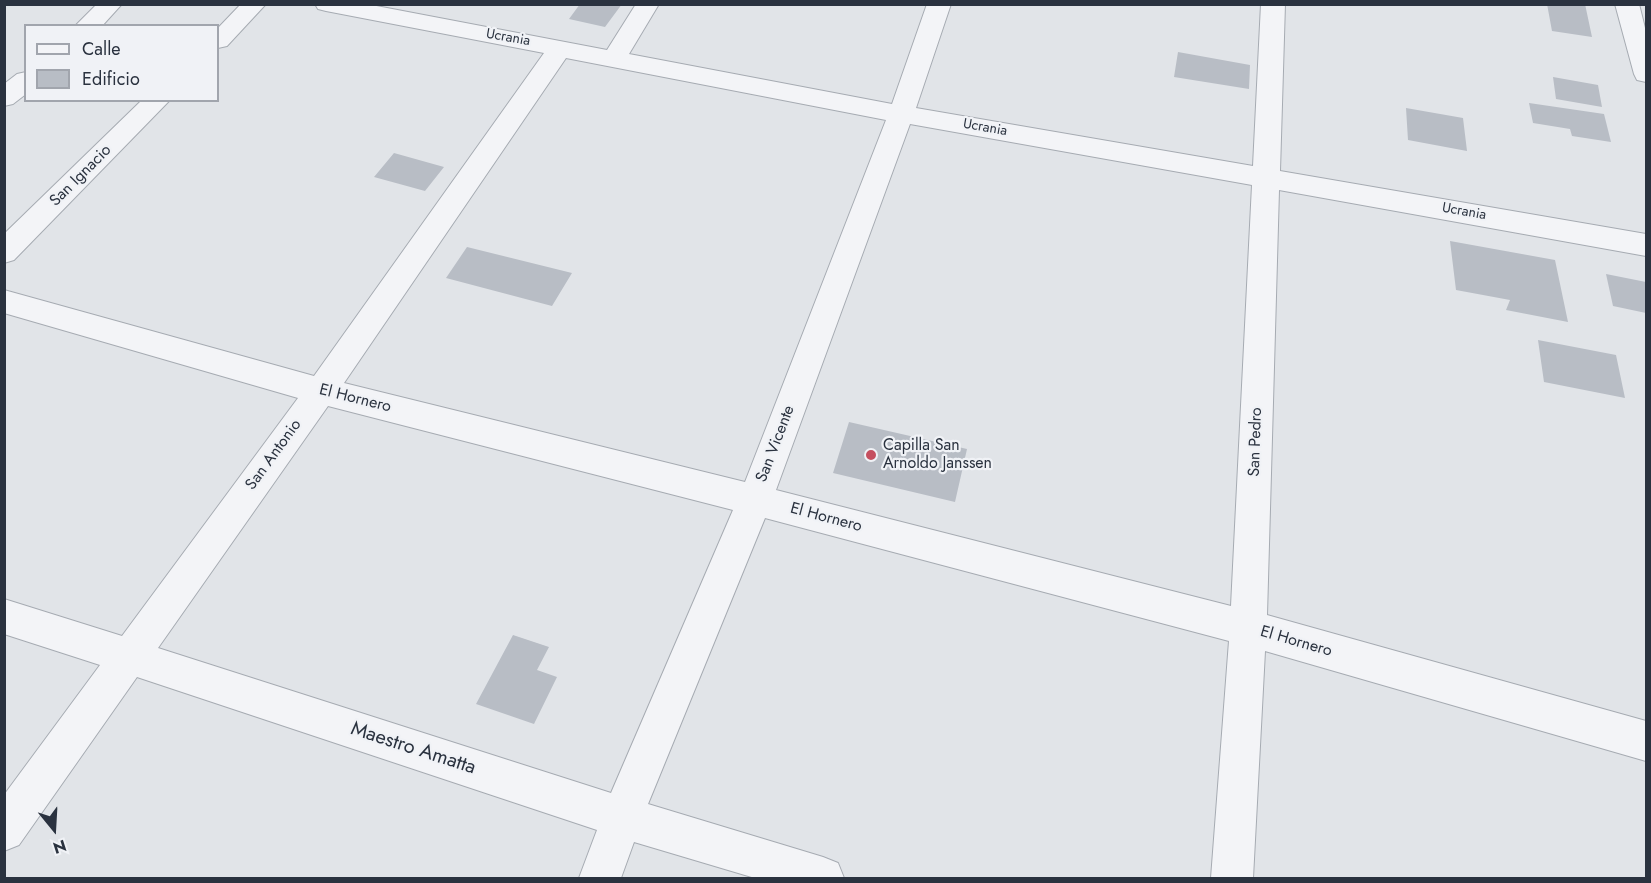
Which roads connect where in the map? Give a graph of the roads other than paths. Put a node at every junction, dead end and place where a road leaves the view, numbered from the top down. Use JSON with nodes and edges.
{"nodes":[{"id":1,"x":111,"y":4,"type":"edge"},
{"id":2,"x":255,"y":4,"type":"edge"},
{"id":3,"x":326,"y":4,"type":"edge"},
{"id":4,"x":648,"y":4,"type":"edge"},
{"id":5,"x":939,"y":4,"type":"edge"},
{"id":6,"x":1273,"y":4,"type":"edge"},
{"id":7,"x":1627,"y":4,"type":"edge"},
{"id":8,"x":89,"y":24,"type":"edge"},
{"id":9,"x":219,"y":40,"type":"edge"},
{"id":10,"x":560,"y":48,"type":"junction"},
{"id":11,"x":614,"y":58,"type":"junction"},
{"id":12,"x":1647,"y":74,"type":"edge"},
{"id":13,"x":24,"y":82,"type":"edge"},
{"id":14,"x":4,"y":98,"type":"edge"},
{"id":15,"x":156,"y":102,"type":"edge"},
{"id":16,"x":901,"y":114,"type":"junction"},
{"id":17,"x":1267,"y":177,"type":"junction"},
{"id":18,"x":1647,"y":245,"type":"edge"},
{"id":19,"x":4,"y":252,"type":"edge"},
{"id":20,"x":4,"y":301,"type":"edge"},
{"id":21,"x":321,"y":391,"type":"junction"},
{"id":22,"x":754,"y":500,"type":"junction"},
{"id":23,"x":4,"y":616,"type":"edge"},
{"id":24,"x":1248,"y":628,"type":"junction"},
{"id":25,"x":129,"y":655,"type":"junction"},
{"id":26,"x":1647,"y":741,"type":"edge"},
{"id":27,"x":621,"y":817,"type":"junction"},
{"id":28,"x":4,"y":830,"type":"edge"},
{"id":29,"x":600,"y":879,"type":"edge"},
{"id":30,"x":823,"y":879,"type":"edge"},
{"id":31,"x":1232,"y":879,"type":"edge"}],
"edges":[{"from":1,"to":8,"type":"street"},
{"from":2,"to":9,"type":"street"},
{"from":3,"to":10,"type":"street","name":"Ucrania"},
{"from":4,"to":11,"type":"street"},
{"from":5,"to":16,"type":"street","name":"San Vicente"},
{"from":6,"to":17,"type":"street","name":"San Pedro"},
{"from":7,"to":12,"type":"street"},
{"from":10,"to":11,"type":"street","name":"Ucrania"},
{"from":10,"to":21,"type":"street","name":"San Antonio"},
{"from":11,"to":16,"type":"street","name":"Ucrania"},
{"from":13,"to":14,"type":"street"},
{"from":15,"to":19,"type":"street","name":"San Ignacio"},
{"from":16,"to":17,"type":"street","name":"Ucrania"},
{"from":16,"to":22,"type":"street","name":"San Vicente"},
{"from":17,"to":18,"type":"street","name":"Ucrania"},
{"from":17,"to":24,"type":"street","name":"San Pedro"},
{"from":20,"to":21,"type":"street","name":"El Hornero"},
{"from":21,"to":22,"type":"street","name":"El Hornero"},
{"from":21,"to":25,"type":"street","name":"San Antonio"},
{"from":22,"to":24,"type":"street","name":"El Hornero"},
{"from":22,"to":27,"type":"street","name":"San Vicente"},
{"from":23,"to":25,"type":"street","name":"Maestro Amatta"},
{"from":24,"to":26,"type":"street","name":"El Hornero"},
{"from":24,"to":31,"type":"street","name":"San Pedro"},
{"from":25,"to":27,"type":"street","name":"Maestro Amatta"},
{"from":25,"to":28,"type":"street","name":"San Antonio"},
{"from":27,"to":29,"type":"street","name":"San Vicente"},
{"from":27,"to":30,"type":"street","name":"Maestro Amatta"}]}
